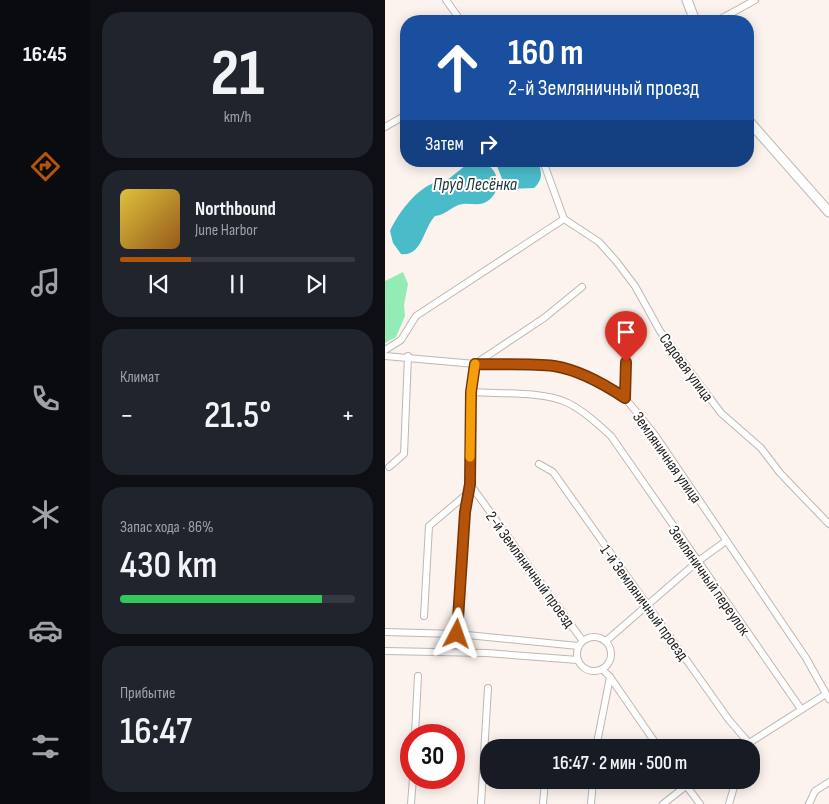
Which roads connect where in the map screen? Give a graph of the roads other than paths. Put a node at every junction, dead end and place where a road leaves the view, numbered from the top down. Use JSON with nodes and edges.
{"nodes":[{"id":1,"x":446,"y":0,"type":"edge"},
{"id":2,"x":687,"y":0,"type":"edge"},
{"id":3,"x":755,"y":0,"type":"edge"},
{"id":4,"x":457,"y":15,"type":"edge"},
{"id":5,"x":693,"y":15,"type":"edge"},
{"id":6,"x":728,"y":15,"type":"edge"},
{"id":7,"x":400,"y":118,"type":"edge"},
{"id":8,"x":385,"y":127,"type":"edge"},
{"id":9,"x":754,"y":128,"type":"edge"},
{"id":10,"x":545,"y":167,"type":"edge"},
{"id":11,"x":829,"y":212,"type":"edge"},
{"id":12,"x":564,"y":220,"type":"junction"},
{"id":13,"x":582,"y":287,"type":"dead end"},
{"id":14,"x":627,"y":326,"type":"dead end"},
{"id":15,"x":385,"y":350,"type":"edge"},
{"id":16,"x":385,"y":356,"type":"edge"},
{"id":17,"x":408,"y":356,"type":"junction"},
{"id":18,"x":475,"y":364,"type":"junction"},
{"id":19,"x":471,"y":392,"type":"junction"},
{"id":20,"x":625,"y":398,"type":"junction"},
{"id":21,"x":539,"y":464,"type":"dead end"},
{"id":22,"x":389,"y":467,"type":"dead end"},
{"id":23,"x":470,"y":484,"type":"junction"},
{"id":24,"x":468,"y":493,"type":"junction"},
{"id":25,"x":829,"y":524,"type":"edge"},
{"id":26,"x":726,"y":541,"type":"junction"},
{"id":27,"x":697,"y":562,"type":"junction"},
{"id":28,"x":648,"y":605,"type":"junction"},
{"id":29,"x":424,"y":616,"type":"dead end"},
{"id":30,"x":385,"y":632,"type":"edge"},
{"id":31,"x":457,"y":634,"type":"junction"},
{"id":32,"x":606,"y":641,"type":"junction"},
{"id":33,"x":580,"y":643,"type":"junction"},
{"id":34,"x":385,"y":651,"type":"edge"},
{"id":35,"x":578,"y":660,"type":"junction"},
{"id":36,"x":602,"y":670,"type":"junction"},
{"id":37,"x":418,"y":676,"type":"dead end"},
{"id":38,"x":610,"y":677,"type":"junction"},
{"id":39,"x":488,"y":688,"type":"dead end"},
{"id":40,"x":827,"y":696,"type":"edge"},
{"id":41,"x":801,"y":709,"type":"junction"},
{"id":42,"x":416,"y":724,"type":"edge"},
{"id":43,"x":598,"y":739,"type":"edge"},
{"id":44,"x":653,"y":739,"type":"edge"},
{"id":45,"x":743,"y":739,"type":"edge"},
{"id":46,"x":756,"y":739,"type":"edge"},
{"id":47,"x":829,"y":782,"type":"edge"},
{"id":48,"x":412,"y":789,"type":"edge"},
{"id":49,"x":544,"y":789,"type":"edge"},
{"id":50,"x":592,"y":789,"type":"edge"},
{"id":51,"x":678,"y":789,"type":"edge"},
{"id":52,"x":689,"y":789,"type":"edge"},
{"id":53,"x":733,"y":789,"type":"edge"},
{"id":54,"x":411,"y":804,"type":"edge"},
{"id":55,"x":481,"y":804,"type":"edge"},
{"id":56,"x":543,"y":804,"type":"edge"},
{"id":57,"x":591,"y":804,"type":"edge"},
{"id":58,"x":663,"y":804,"type":"edge"},
{"id":59,"x":700,"y":804,"type":"edge"},
{"id":60,"x":729,"y":804,"type":"edge"},
{"id":61,"x":809,"y":804,"type":"edge"}],
"edges":[{"from":1,"to":4,"type":"street"},
{"from":2,"to":5,"type":"street"},
{"from":3,"to":6,"type":"street"},
{"from":7,"to":8,"type":"street"},
{"from":9,"to":11,"type":"street"},
{"from":10,"to":12,"type":"street"},
{"from":12,"to":15,"type":"street"},
{"from":12,"to":25,"type":"street","name":"Садовая улица"},
{"from":13,"to":18,"type":"street"},
{"from":14,"to":20,"type":"street"},
{"from":16,"to":17,"type":"street","name":"Земляничная улица"},
{"from":17,"to":18,"type":"street","name":"Земляничная улица"},
{"from":17,"to":22,"type":"street"},
{"from":18,"to":19,"type":"street"},
{"from":18,"to":20,"type":"street","name":"Земляничная улица"},
{"from":19,"to":23,"type":"street"},
{"from":19,"to":27,"type":"street","name":"Земляничный переулок"},
{"from":20,"to":26,"type":"street","name":"Земляничная улица"},
{"from":21,"to":28,"type":"street","name":"1-й Земляничный проезд"},
{"from":23,"to":24,"type":"street"},
{"from":23,"to":33,"type":"street","name":"2-й Земляничный проезд"},
{"from":24,"to":29,"type":"street"},
{"from":24,"to":31,"type":"street"},
{"from":26,"to":27,"type":"street"},
{"from":26,"to":40,"type":"street","name":"Земляничная улица"},
{"from":27,"to":28,"type":"street"},
{"from":27,"to":41,"type":"street","name":"Земляничный переулок"},
{"from":28,"to":32,"type":"street"},
{"from":28,"to":45,"type":"street","name":"1-й Земляничный проезд"},
{"from":30,"to":31,"type":"street"},
{"from":31,"to":33,"type":"street"},
{"from":32,"to":33,"type":"street"},
{"from":32,"to":36,"type":"street"},
{"from":33,"to":35,"type":"street"},
{"from":34,"to":35,"type":"street"},
{"from":35,"to":36,"type":"street"},
{"from":36,"to":38,"type":"street"},
{"from":37,"to":42,"type":"street"},
{"from":38,"to":43,"type":"street"},
{"from":38,"to":44,"type":"street"},
{"from":39,"to":55,"type":"street"},
{"from":40,"to":41,"type":"street"},
{"from":41,"to":46,"type":"street"},
{"from":47,"to":61,"type":"street"},
{"from":48,"to":54,"type":"street"},
{"from":49,"to":56,"type":"street"},
{"from":50,"to":57,"type":"street"},
{"from":51,"to":58,"type":"street"},
{"from":52,"to":59,"type":"street"},
{"from":53,"to":60,"type":"street"}]}
